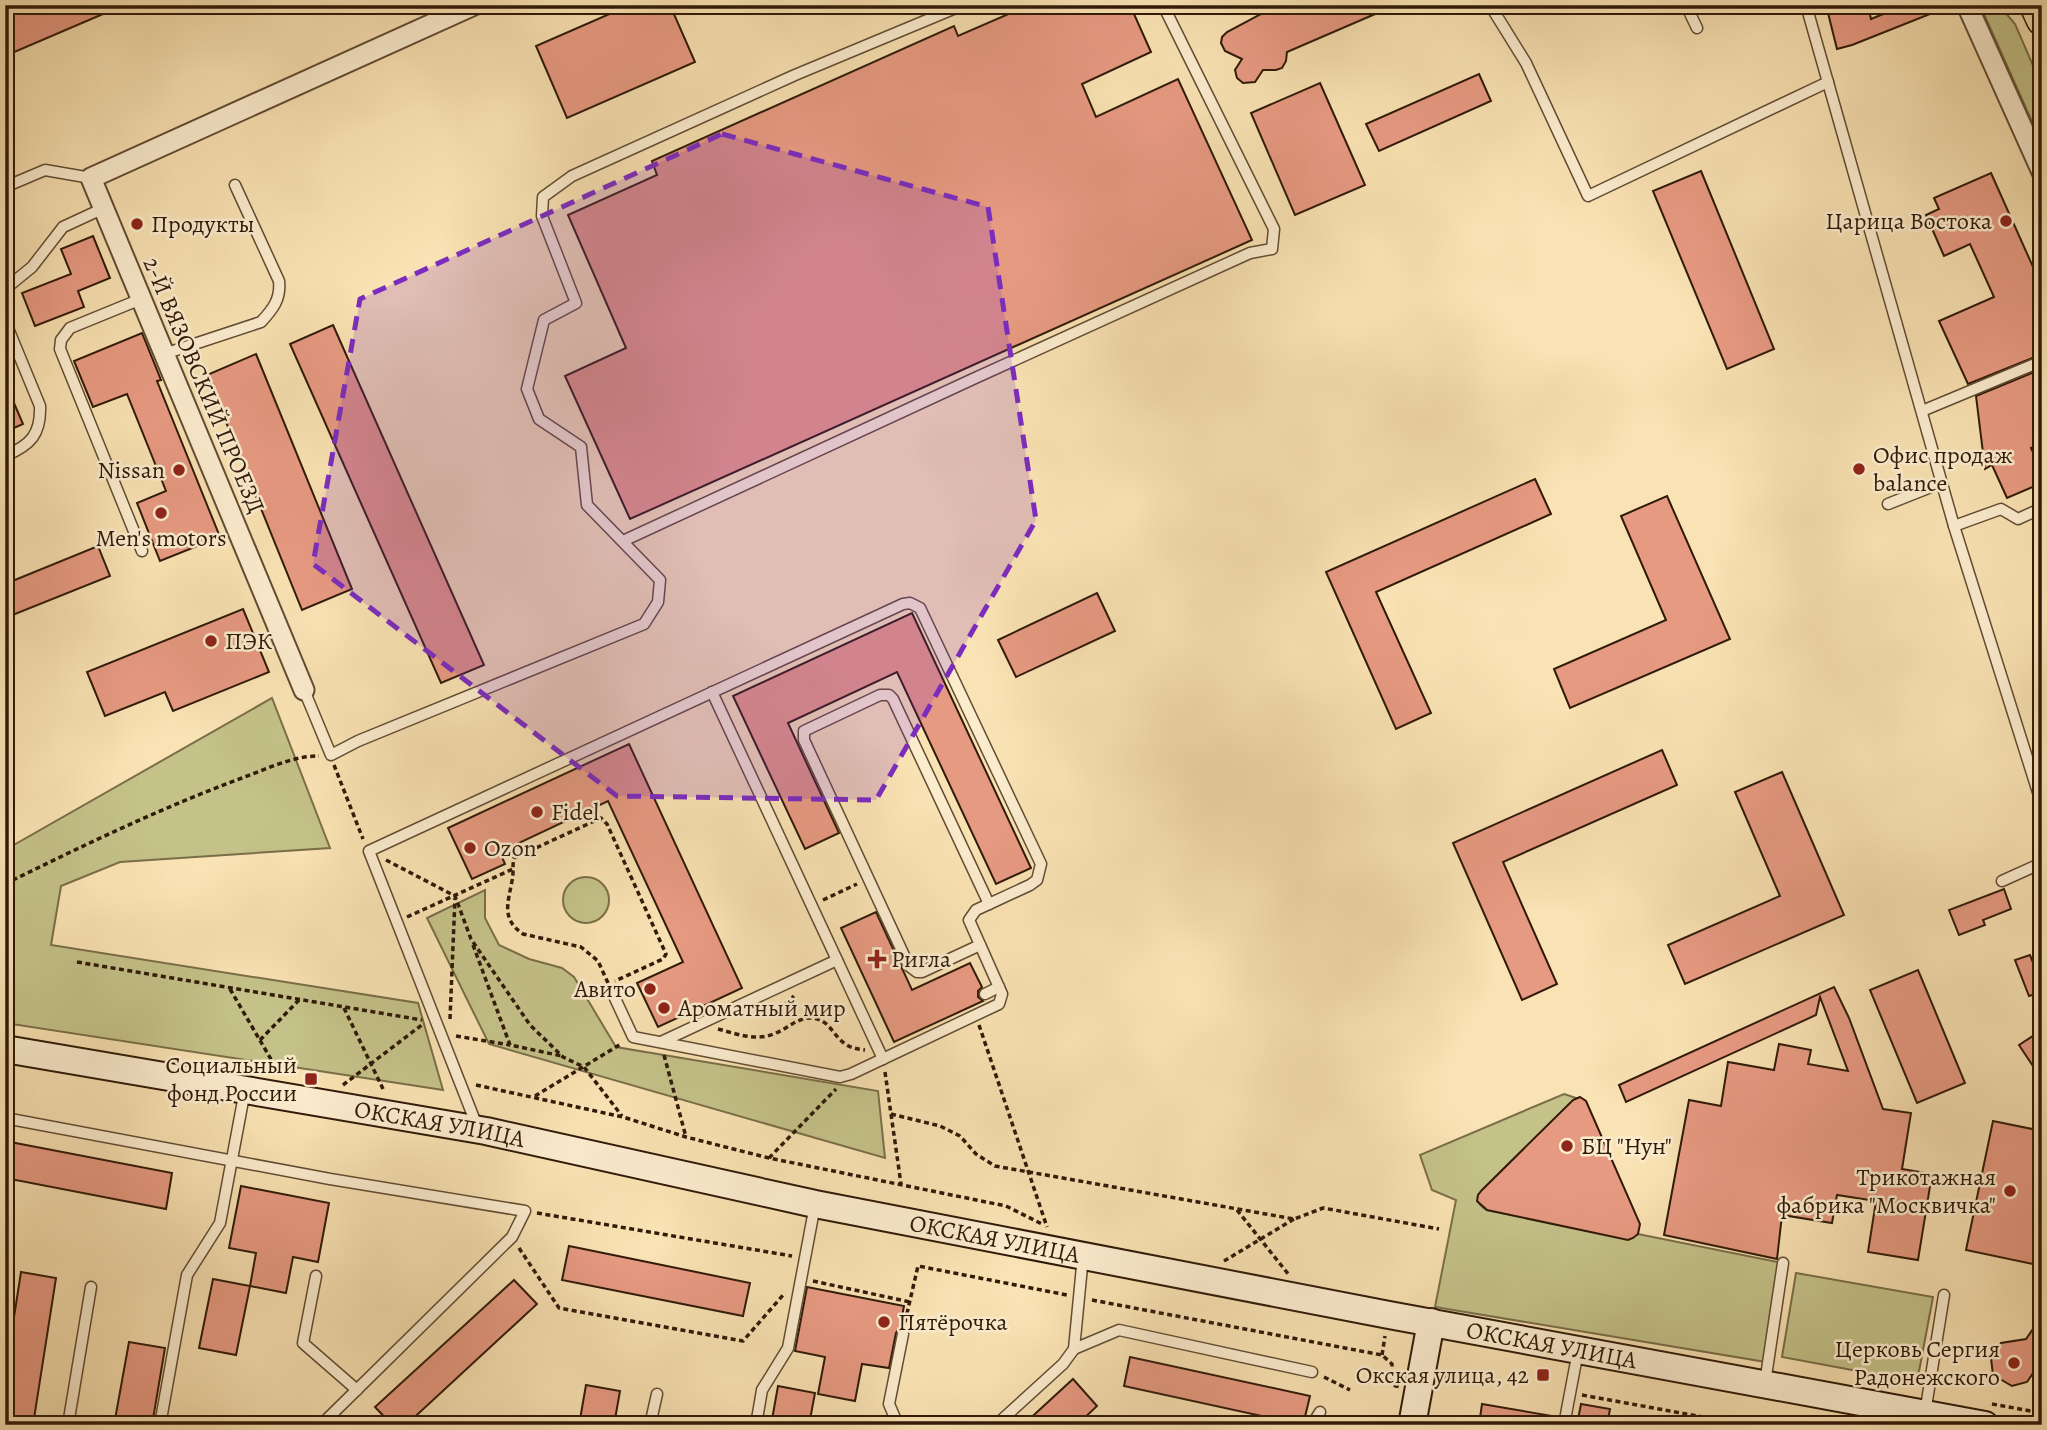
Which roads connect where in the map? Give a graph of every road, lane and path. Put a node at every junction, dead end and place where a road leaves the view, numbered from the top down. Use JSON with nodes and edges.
{"nodes":[{"id":1,"x":474,"y":5,"type":"edge"},
{"id":2,"x":963,"y":5,"type":"edge"},
{"id":3,"x":1163,"y":5,"type":"edge"},
{"id":4,"x":1490,"y":5,"type":"edge"},
{"id":5,"x":1686,"y":5,"type":"edge"},
{"id":6,"x":1806,"y":5,"type":"edge"},
{"id":7,"x":1967,"y":5,"type":"edge"},
{"id":8,"x":1697,"y":27,"type":"dead end"},
{"id":9,"x":1828,"y":82,"type":"junction"},
{"id":10,"x":2042,"y":172,"type":"edge"},
{"id":11,"x":91,"y":177,"type":"junction"},
{"id":12,"x":236,"y":185,"type":"dead end"},
{"id":13,"x":5,"y":187,"type":"edge"},
{"id":14,"x":104,"y":208,"type":"junction"},
{"id":15,"x":5,"y":289,"type":"edge"},
{"id":16,"x":141,"y":299,"type":"junction"},
{"id":17,"x":5,"y":321,"type":"edge"},
{"id":18,"x":164,"y":354,"type":"junction"},
{"id":19,"x":2042,"y":361,"type":"edge"},
{"id":20,"x":1922,"y":411,"type":"junction"},
{"id":21,"x":5,"y":456,"type":"edge"},
{"id":22,"x":1941,"y":483,"type":"junction"},
{"id":23,"x":1888,"y":504,"type":"dead end"},
{"id":24,"x":2042,"y":508,"type":"edge"},
{"id":25,"x":1954,"y":526,"type":"junction"},
{"id":26,"x":623,"y":541,"type":"junction"},
{"id":27,"x":142,"y":551,"type":"dead end"},
{"id":28,"x":304,"y":690,"type":"joint"},
{"id":29,"x":712,"y":692,"type":"junction"},
{"id":30,"x":331,"y":755,"type":"junction"},
{"id":31,"x":2042,"y":805,"type":"edge"},
{"id":32,"x":366,"y":850,"type":"junction"},
{"id":33,"x":2042,"y":863,"type":"edge"},
{"id":34,"x":513,"y":869,"type":"junction"},
{"id":35,"x":862,"y":881,"type":"dead end"},
{"id":36,"x":2001,"y":881,"type":"dead end"},
{"id":37,"x":5,"y":884,"type":"edge"},
{"id":38,"x":455,"y":896,"type":"junction"},
{"id":39,"x":989,"y":904,"type":"junction"},
{"id":40,"x":811,"y":905,"type":"junction"},
{"id":41,"x":406,"y":918,"type":"dead end"},
{"id":42,"x":471,"y":939,"type":"junction"},
{"id":43,"x":980,"y":945,"type":"junction"},
{"id":44,"x":837,"y":960,"type":"junction"},
{"id":45,"x":77,"y":962,"type":"dead end"},
{"id":46,"x":229,"y":988,"type":"junction"},
{"id":47,"x":999,"y":988,"type":"junction"},
{"id":48,"x":613,"y":994,"type":"dead end"},
{"id":49,"x":985,"y":994,"type":"dead end"},
{"id":50,"x":299,"y":1000,"type":"junction"},
{"id":51,"x":344,"y":1008,"type":"junction"},
{"id":52,"x":976,"y":1016,"type":"junction"},
{"id":53,"x":450,"y":1021,"type":"dead end"},
{"id":54,"x":699,"y":1025,"type":"junction"},
{"id":55,"x":633,"y":1037,"type":"junction"},
{"id":56,"x":260,"y":1040,"type":"junction"},
{"id":57,"x":660,"y":1042,"type":"junction"},
{"id":58,"x":510,"y":1045,"type":"junction"},
{"id":59,"x":454,"y":1047,"type":"dead end"},
{"id":60,"x":5,"y":1049,"type":"edge"},
{"id":61,"x":563,"y":1056,"type":"junction"},
{"id":62,"x":882,"y":1056,"type":"junction"},
{"id":63,"x":370,"y":1063,"type":"junction"},
{"id":64,"x":584,"y":1067,"type":"junction"},
{"id":65,"x":851,"y":1074,"type":"junction"},
{"id":66,"x":280,"y":1076,"type":"dead end"},
{"id":67,"x":468,"y":1083,"type":"dead end"},
{"id":68,"x":341,"y":1087,"type":"dead end"},
{"id":69,"x":245,"y":1090,"type":"junction"},
{"id":70,"x":384,"y":1092,"type":"dead end"},
{"id":71,"x":534,"y":1097,"type":"junction"},
{"id":72,"x":891,"y":1115,"type":"junction"},
{"id":73,"x":623,"y":1117,"type":"junction"},
{"id":74,"x":5,"y":1118,"type":"edge"},
{"id":75,"x":478,"y":1130,"type":"junction"},
{"id":76,"x":686,"y":1137,"type":"junction"},
{"id":77,"x":769,"y":1158,"type":"junction"},
{"id":78,"x":232,"y":1160,"type":"junction"},
{"id":79,"x":1029,"y":1172,"type":"junction"},
{"id":80,"x":815,"y":1204,"type":"junction"},
{"id":81,"x":1235,"y":1208,"type":"junction"},
{"id":82,"x":525,"y":1211,"type":"junction"},
{"id":83,"x":1294,"y":1219,"type":"junction"},
{"id":84,"x":1047,"y":1227,"type":"dead end"},
{"id":85,"x":1439,"y":1229,"type":"dead end"},
{"id":86,"x":512,"y":1237,"type":"junction"},
{"id":87,"x":1260,"y":1239,"type":"junction"},
{"id":88,"x":1083,"y":1255,"type":"junction"},
{"id":89,"x":805,"y":1258,"type":"junction"},
{"id":90,"x":1783,"y":1262,"type":"dead end"},
{"id":91,"x":1216,"y":1266,"type":"dead end"},
{"id":92,"x":316,"y":1276,"type":"dead end"},
{"id":93,"x":802,"y":1276,"type":"junction"},
{"id":94,"x":823,"y":1283,"type":"junction"},
{"id":95,"x":1296,"y":1283,"type":"dead end"},
{"id":96,"x":91,"y":1287,"type":"dead end"},
{"id":97,"x":821,"y":1290,"type":"dead end"},
{"id":98,"x":1944,"y":1295,"type":"dead end"},
{"id":99,"x":1079,"y":1297,"type":"junction"},
{"id":100,"x":910,"y":1301,"type":"junction"},
{"id":101,"x":1433,"y":1315,"type":"junction"},
{"id":102,"x":903,"y":1334,"type":"joint"},
{"id":103,"x":1073,"y":1349,"type":"junction"},
{"id":104,"x":1578,"y":1350,"type":"junction"},
{"id":105,"x":1312,"y":1372,"type":"joint"},
{"id":106,"x":1460,"y":1373,"type":"dead end"},
{"id":107,"x":1765,"y":1384,"type":"junction"},
{"id":108,"x":1392,"y":1385,"type":"dead end"},
{"id":109,"x":1442,"y":1385,"type":"dead end"},
{"id":110,"x":356,"y":1390,"type":"junction"},
{"id":111,"x":1350,"y":1390,"type":"dead end"},
{"id":112,"x":1570,"y":1393,"type":"junction"},
{"id":113,"x":657,"y":1394,"type":"dead end"},
{"id":114,"x":1320,"y":1412,"type":"dead end"},
{"id":115,"x":1925,"y":1414,"type":"junction"},
{"id":116,"x":68,"y":1425,"type":"edge"},
{"id":117,"x":160,"y":1425,"type":"edge"},
{"id":118,"x":321,"y":1425,"type":"edge"},
{"id":119,"x":650,"y":1425,"type":"edge"},
{"id":120,"x":756,"y":1425,"type":"edge"},
{"id":121,"x":898,"y":1425,"type":"edge"},
{"id":122,"x":996,"y":1425,"type":"edge"},
{"id":123,"x":1312,"y":1425,"type":"edge"},
{"id":124,"x":1412,"y":1425,"type":"edge"},
{"id":125,"x":1564,"y":1425,"type":"edge"},
{"id":126,"x":1747,"y":1425,"type":"edge"},
{"id":127,"x":1985,"y":1425,"type":"edge"}],
"edges":[{"from":1,"to":11,"type":"street"},
{"from":2,"to":26,"type":"lane"},
{"from":3,"to":26,"type":"lane"},
{"from":4,"to":9,"type":"lane"},
{"from":5,"to":8,"type":"lane"},
{"from":6,"to":9,"type":"lane"},
{"from":7,"to":10,"type":"street"},
{"from":9,"to":20,"type":"lane"},
{"from":11,"to":13,"type":"lane"},
{"from":11,"to":14,"type":"street","name":"2-Й ВЯЗОВСКИЙ ПРОЕЗД"},
{"from":12,"to":18,"type":"lane"},
{"from":14,"to":15,"type":"lane"},
{"from":14,"to":16,"type":"street","name":"2-Й ВЯЗОВСКИЙ ПРОЕЗД"},
{"from":16,"to":18,"type":"street","name":"2-Й ВЯЗОВСКИЙ ПРОЕЗД"},
{"from":16,"to":27,"type":"lane"},
{"from":17,"to":21,"type":"lane"},
{"from":18,"to":28,"type":"street","name":"2-Й ВЯЗОВСКИЙ ПРОЕЗД"},
{"from":19,"to":20,"type":"lane"},
{"from":20,"to":22,"type":"lane"},
{"from":22,"to":23,"type":"lane"},
{"from":22,"to":25,"type":"lane"},
{"from":24,"to":25,"type":"lane"},
{"from":25,"to":31,"type":"lane"},
{"from":26,"to":30,"type":"lane"},
{"from":28,"to":30,"type":"lane"},
{"from":29,"to":32,"type":"lane"},
{"from":29,"to":39,"type":"lane"},
{"from":29,"to":40,"type":"lane"},
{"from":30,"to":32,"type":"path"},
{"from":30,"to":37,"type":"path"},
{"from":32,"to":38,"type":"path"},
{"from":32,"to":75,"type":"lane"},
{"from":33,"to":36,"type":"lane"},
{"from":34,"to":34,"type":"path"},
{"from":34,"to":38,"type":"path"},
{"from":35,"to":40,"type":"path"},
{"from":38,"to":41,"type":"path"},
{"from":38,"to":42,"type":"path"},
{"from":38,"to":53,"type":"path"},
{"from":39,"to":43,"type":"lane"},
{"from":39,"to":43,"type":"lane"},
{"from":40,"to":44,"type":"lane"},
{"from":42,"to":58,"type":"path"},
{"from":42,"to":61,"type":"path"},
{"from":43,"to":47,"type":"lane"},
{"from":44,"to":54,"type":"lane"},
{"from":44,"to":62,"type":"lane"},
{"from":45,"to":46,"type":"path"},
{"from":46,"to":50,"type":"path"},
{"from":46,"to":56,"type":"path"},
{"from":47,"to":49,"type":"lane"},
{"from":47,"to":52,"type":"lane"},
{"from":48,"to":55,"type":"lane"},
{"from":50,"to":51,"type":"path"},
{"from":50,"to":56,"type":"path"},
{"from":51,"to":63,"type":"path"},
{"from":51,"to":63,"type":"path"},
{"from":52,"to":62,"type":"lane"},
{"from":52,"to":79,"type":"path"},
{"from":54,"to":57,"type":"lane"},
{"from":54,"to":62,"type":"path"},
{"from":55,"to":57,"type":"lane"},
{"from":55,"to":64,"type":"path"},
{"from":56,"to":66,"type":"path"},
{"from":57,"to":65,"type":"lane"},
{"from":57,"to":76,"type":"path"},
{"from":58,"to":59,"type":"path"},
{"from":58,"to":61,"type":"path"},
{"from":60,"to":69,"type":"main road","name":"ОКСКАЯ УЛИЦА"},
{"from":61,"to":64,"type":"path"},
{"from":62,"to":65,"type":"lane"},
{"from":62,"to":72,"type":"path"},
{"from":63,"to":68,"type":"path"},
{"from":63,"to":70,"type":"path"},
{"from":64,"to":71,"type":"path"},
{"from":64,"to":73,"type":"path"},
{"from":65,"to":77,"type":"path"},
{"from":67,"to":71,"type":"path"},
{"from":69,"to":75,"type":"main road","name":"ОКСКАЯ УЛИЦА"},
{"from":69,"to":78,"type":"lane"},
{"from":71,"to":73,"type":"path"},
{"from":72,"to":77,"type":"path"},
{"from":72,"to":79,"type":"path"},
{"from":73,"to":76,"type":"path"},
{"from":74,"to":78,"type":"lane"},
{"from":75,"to":80,"type":"main road","name":"ОКСКАЯ УЛИЦА"},
{"from":76,"to":77,"type":"path"},
{"from":78,"to":82,"type":"lane"},
{"from":78,"to":117,"type":"lane"},
{"from":79,"to":81,"type":"path"},
{"from":79,"to":84,"type":"path"},
{"from":80,"to":88,"type":"main road","name":"ОКСКАЯ УЛИЦА"},
{"from":80,"to":89,"type":"lane"},
{"from":81,"to":83,"type":"path"},
{"from":81,"to":87,"type":"path"},
{"from":82,"to":86,"type":"lane"},
{"from":82,"to":89,"type":"path"},
{"from":83,"to":85,"type":"path"},
{"from":83,"to":87,"type":"path"},
{"from":86,"to":93,"type":"path"},
{"from":86,"to":110,"type":"lane"},
{"from":87,"to":91,"type":"path"},
{"from":87,"to":95,"type":"path"},
{"from":88,"to":99,"type":"lane"},
{"from":88,"to":101,"type":"main road","name":"ОКСКАЯ УЛИЦА"},
{"from":89,"to":93,"type":"lane"},
{"from":90,"to":107,"type":"lane"},
{"from":92,"to":110,"type":"lane"},
{"from":93,"to":94,"type":"path"},
{"from":93,"to":120,"type":"lane"},
{"from":94,"to":97,"type":"path"},
{"from":94,"to":100,"type":"path"},
{"from":96,"to":116,"type":"lane"},
{"from":98,"to":115,"type":"lane"},
{"from":99,"to":100,"type":"path"},
{"from":99,"to":103,"type":"lane"},
{"from":99,"to":108,"type":"path"},
{"from":100,"to":102,"type":"path"},
{"from":101,"to":104,"type":"main road","name":"ОКСКАЯ УЛИЦА"},
{"from":101,"to":124,"type":"main road"},
{"from":102,"to":121,"type":"lane"},
{"from":103,"to":105,"type":"lane"},
{"from":103,"to":122,"type":"lane"},
{"from":104,"to":107,"type":"main road","name":"ОКСКАЯ УЛИЦА"},
{"from":104,"to":112,"type":"lane"},
{"from":105,"to":111,"type":"path"},
{"from":106,"to":109,"type":"path"},
{"from":107,"to":115,"type":"main road","name":"ОКСКАЯ УЛИЦА"},
{"from":110,"to":118,"type":"lane"},
{"from":112,"to":125,"type":"lane"},
{"from":112,"to":126,"type":"path"},
{"from":113,"to":119,"type":"lane"},
{"from":114,"to":123,"type":"lane"},
{"from":115,"to":127,"type":"main road","name":"ОКСКАЯ УЛИЦА"}]}
